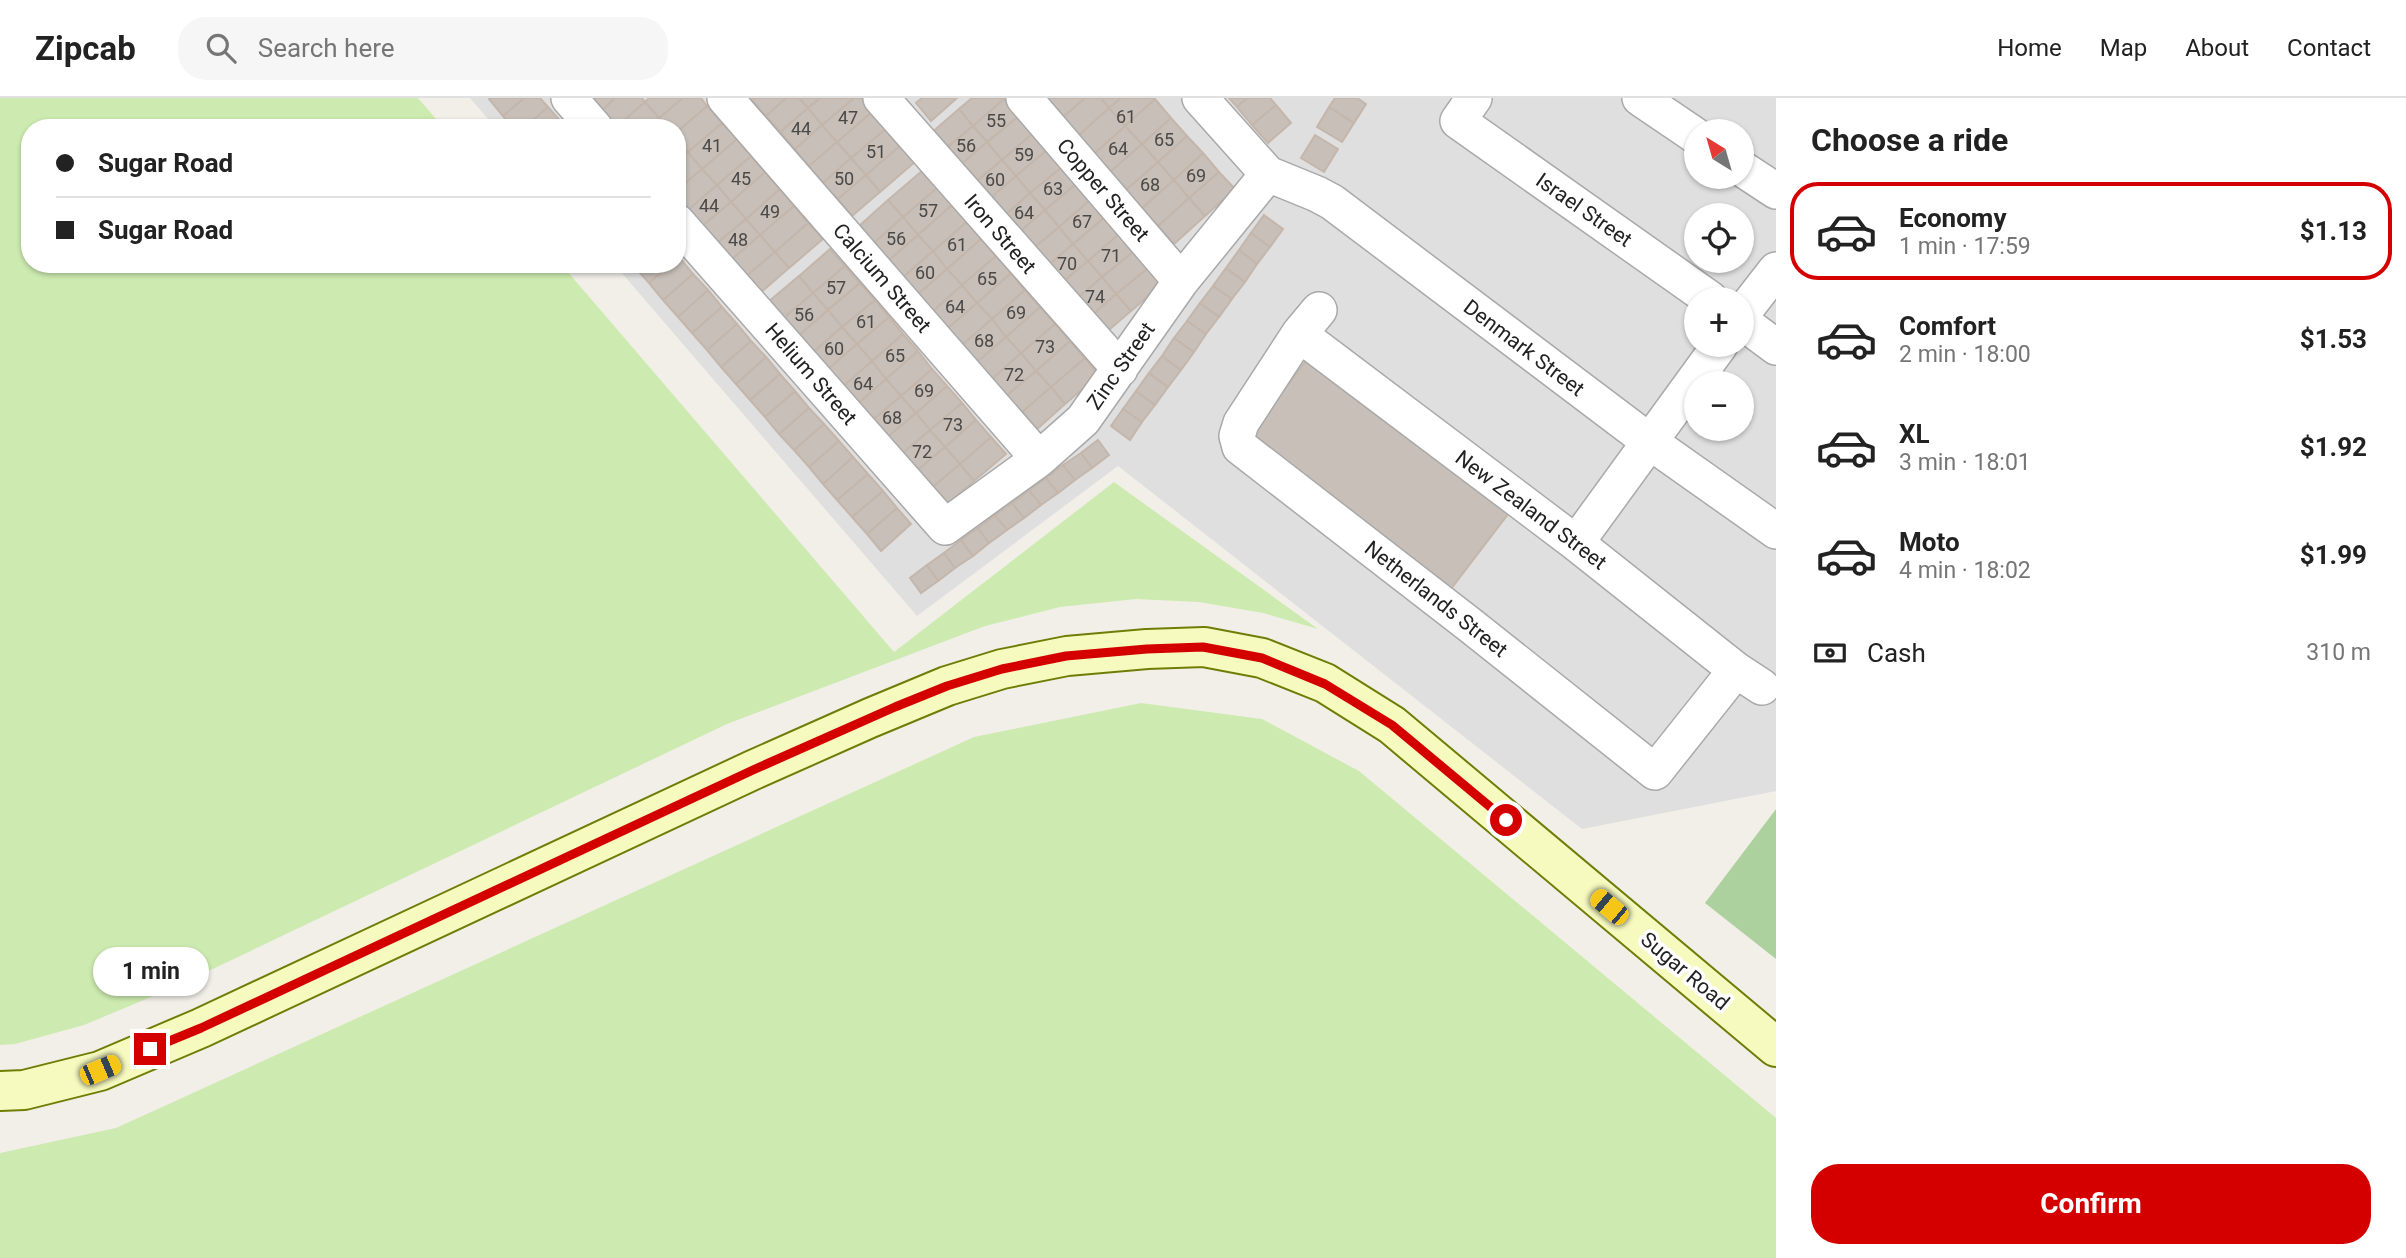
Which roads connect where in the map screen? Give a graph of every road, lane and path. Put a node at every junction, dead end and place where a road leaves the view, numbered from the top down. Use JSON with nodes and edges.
{"nodes":[{"id":1,"x":569,"y":98,"type":"edge"},
{"id":2,"x":725,"y":98,"type":"edge"},
{"id":3,"x":881,"y":98,"type":"edge"},
{"id":4,"x":1024,"y":98,"type":"edge"},
{"id":5,"x":1200,"y":98,"type":"edge"},
{"id":6,"x":1640,"y":98,"type":"edge"},
{"id":7,"x":1466,"y":110,"type":"edge"},
{"id":8,"x":587,"y":119,"type":"edge"},
{"id":9,"x":1684,"y":128,"type":"edge"},
{"id":10,"x":1268,"y":174,"type":"junction"},
{"id":11,"x":1754,"y":176,"type":"edge"},
{"id":12,"x":1776,"y":191,"type":"edge"},
{"id":13,"x":686,"y":232,"type":"edge"},
{"id":14,"x":1776,"y":270,"type":"edge"},
{"id":15,"x":1181,"y":281,"type":"junction"},
{"id":16,"x":1695,"y":287,"type":"edge"},
{"id":17,"x":1754,"y":298,"type":"edge"},
{"id":18,"x":1309,"y":322,"type":"joint"},
{"id":19,"x":1754,"y":331,"type":"edge"},
{"id":20,"x":1776,"y":347,"type":"edge"},
{"id":21,"x":1711,"y":357,"type":"edge"},
{"id":22,"x":1119,"y":369,"type":"junction"},
{"id":23,"x":1650,"y":442,"type":"junction"},
{"id":24,"x":1038,"y":459,"type":"junction"},
{"id":25,"x":945,"y":527,"type":"joint"},
{"id":26,"x":1776,"y":531,"type":"edge"},
{"id":27,"x":1576,"y":543,"type":"junction"},
{"id":28,"x":1749,"y":678,"type":"joint"},
{"id":29,"x":1776,"y":1047,"type":"edge"},
{"id":30,"x":0,"y":1091,"type":"edge"}],
"edges":[{"from":1,"to":8,"type":"street"},
{"from":2,"to":24,"type":"street","name":"Calcium Street"},
{"from":3,"to":22,"type":"street","name":"Iron Street"},
{"from":4,"to":15,"type":"street","name":"Copper Street"},
{"from":5,"to":10,"type":"street"},
{"from":6,"to":9,"type":"street"},
{"from":7,"to":16,"type":"street","name":"Israel Street"},
{"from":10,"to":15,"type":"street","name":"Zinc Street"},
{"from":10,"to":23,"type":"street","name":"Denmark Street"},
{"from":11,"to":12,"type":"street"},
{"from":13,"to":25,"type":"street","name":"Helium Street"},
{"from":14,"to":17,"type":"street"},
{"from":15,"to":22,"type":"street","name":"Zinc Street"},
{"from":18,"to":27,"type":"street","name":"New Zealand Street"},
{"from":18,"to":28,"type":"street","name":"Netherlands Street"},
{"from":19,"to":20,"type":"street"},
{"from":21,"to":23,"type":"street"},
{"from":22,"to":24,"type":"street","name":"Zinc Street"},
{"from":23,"to":26,"type":"street","name":"Denmark Street"},
{"from":23,"to":27,"type":"street"},
{"from":24,"to":25,"type":"street","name":"Zinc Street"},
{"from":27,"to":28,"type":"street","name":"New Zealand Street"},
{"from":29,"to":30,"type":"main road","name":"Sugar Road"}]}
